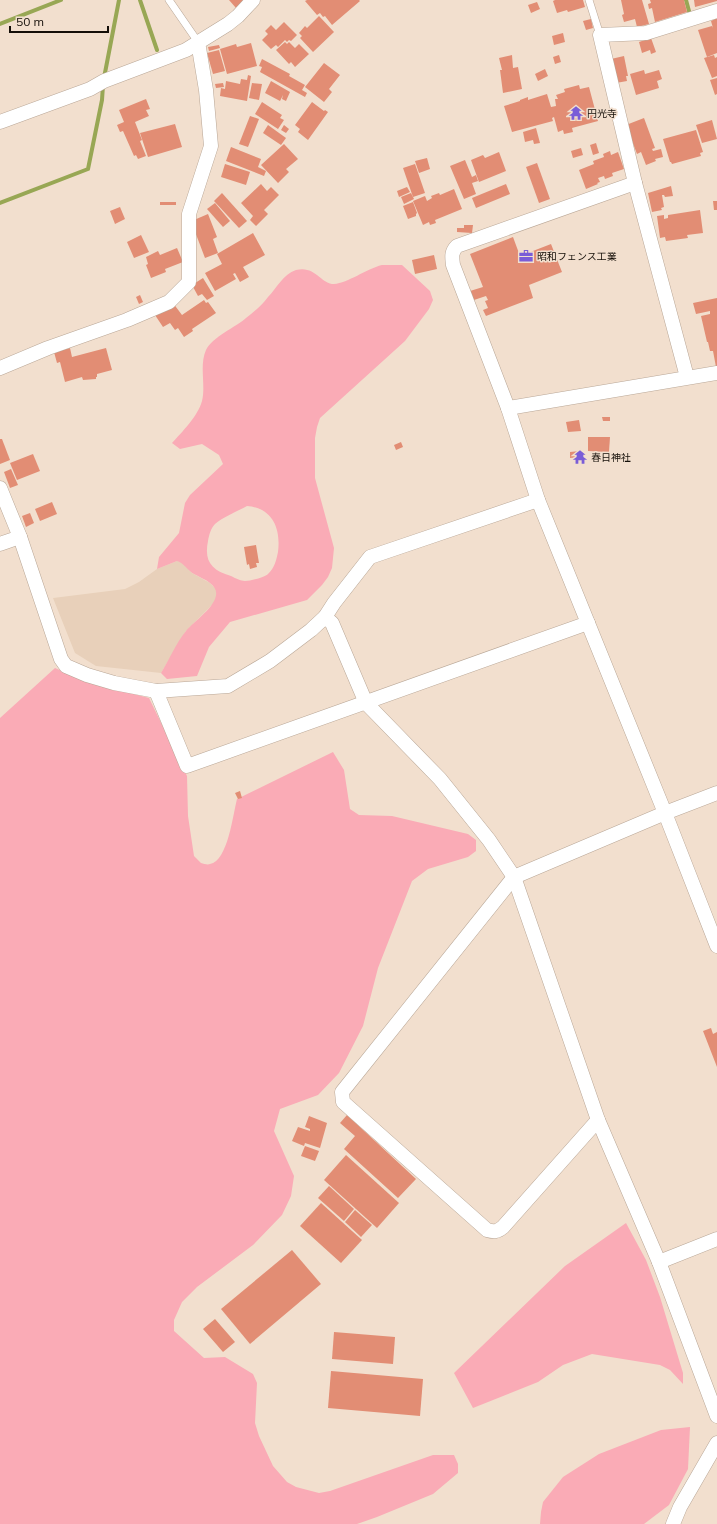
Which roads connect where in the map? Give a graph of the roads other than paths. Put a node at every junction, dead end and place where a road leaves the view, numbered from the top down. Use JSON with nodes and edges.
{"nodes":[{"id":1,"x":169,"y":0,"type":"edge"},
{"id":2,"x":253,"y":0,"type":"edge"},
{"id":3,"x":589,"y":0,"type":"edge"},
{"id":4,"x":717,"y":11,"type":"edge"},
{"id":5,"x":600,"y":35,"type":"junction"},
{"id":6,"x":198,"y":42,"type":"junction"},
{"id":7,"x":0,"y":122,"type":"edge"},
{"id":8,"x":635,"y":183,"type":"junction"},
{"id":9,"x":0,"y":368,"type":"edge"},
{"id":10,"x":717,"y":373,"type":"edge"},
{"id":11,"x":687,"y":377,"type":"junction"},
{"id":12,"x":508,"y":408,"type":"junction"},
{"id":13,"x":0,"y":488,"type":"edge"},
{"id":14,"x":538,"y":500,"type":"junction"},
{"id":15,"x":20,"y":537,"type":"junction"},
{"id":16,"x":0,"y":544,"type":"edge"},
{"id":17,"x":324,"y":617,"type":"junction"},
{"id":18,"x":588,"y":623,"type":"junction"},
{"id":19,"x":156,"y":691,"type":"junction"},
{"id":20,"x":366,"y":703,"type":"junction"},
{"id":21,"x":717,"y":793,"type":"edge"},
{"id":22,"x":665,"y":813,"type":"junction"},
{"id":23,"x":514,"y":877,"type":"junction"},
{"id":24,"x":717,"y":946,"type":"edge"},
{"id":25,"x":598,"y":1120,"type":"junction"},
{"id":26,"x":717,"y":1239,"type":"edge"},
{"id":27,"x":659,"y":1262,"type":"junction"},
{"id":28,"x":717,"y":1416,"type":"edge"},
{"id":29,"x":717,"y":1443,"type":"edge"},
{"id":30,"x":673,"y":1524,"type":"edge"}],
"edges":[{"from":1,"to":6,"type":"lane"},
{"from":2,"to":6,"type":"street"},
{"from":3,"to":5,"type":"lane"},
{"from":4,"to":5,"type":"street"},
{"from":5,"to":8,"type":"street"},
{"from":6,"to":7,"type":"street"},
{"from":6,"to":9,"type":"street"},
{"from":8,"to":11,"type":"street"},
{"from":8,"to":12,"type":"street"},
{"from":10,"to":11,"type":"street"},
{"from":11,"to":12,"type":"street"},
{"from":12,"to":14,"type":"street"},
{"from":13,"to":15,"type":"street"},
{"from":14,"to":17,"type":"street"},
{"from":14,"to":18,"type":"street"},
{"from":15,"to":16,"type":"street"},
{"from":15,"to":19,"type":"street"},
{"from":17,"to":19,"type":"street"},
{"from":17,"to":20,"type":"street"},
{"from":18,"to":20,"type":"street"},
{"from":18,"to":22,"type":"street"},
{"from":19,"to":20,"type":"street"},
{"from":20,"to":23,"type":"street"},
{"from":21,"to":22,"type":"street"},
{"from":22,"to":23,"type":"street"},
{"from":22,"to":24,"type":"street"},
{"from":23,"to":25,"type":"street"},
{"from":23,"to":25,"type":"street"},
{"from":25,"to":27,"type":"street"},
{"from":26,"to":27,"type":"street"},
{"from":27,"to":28,"type":"street"},
{"from":29,"to":30,"type":"street"}]}
